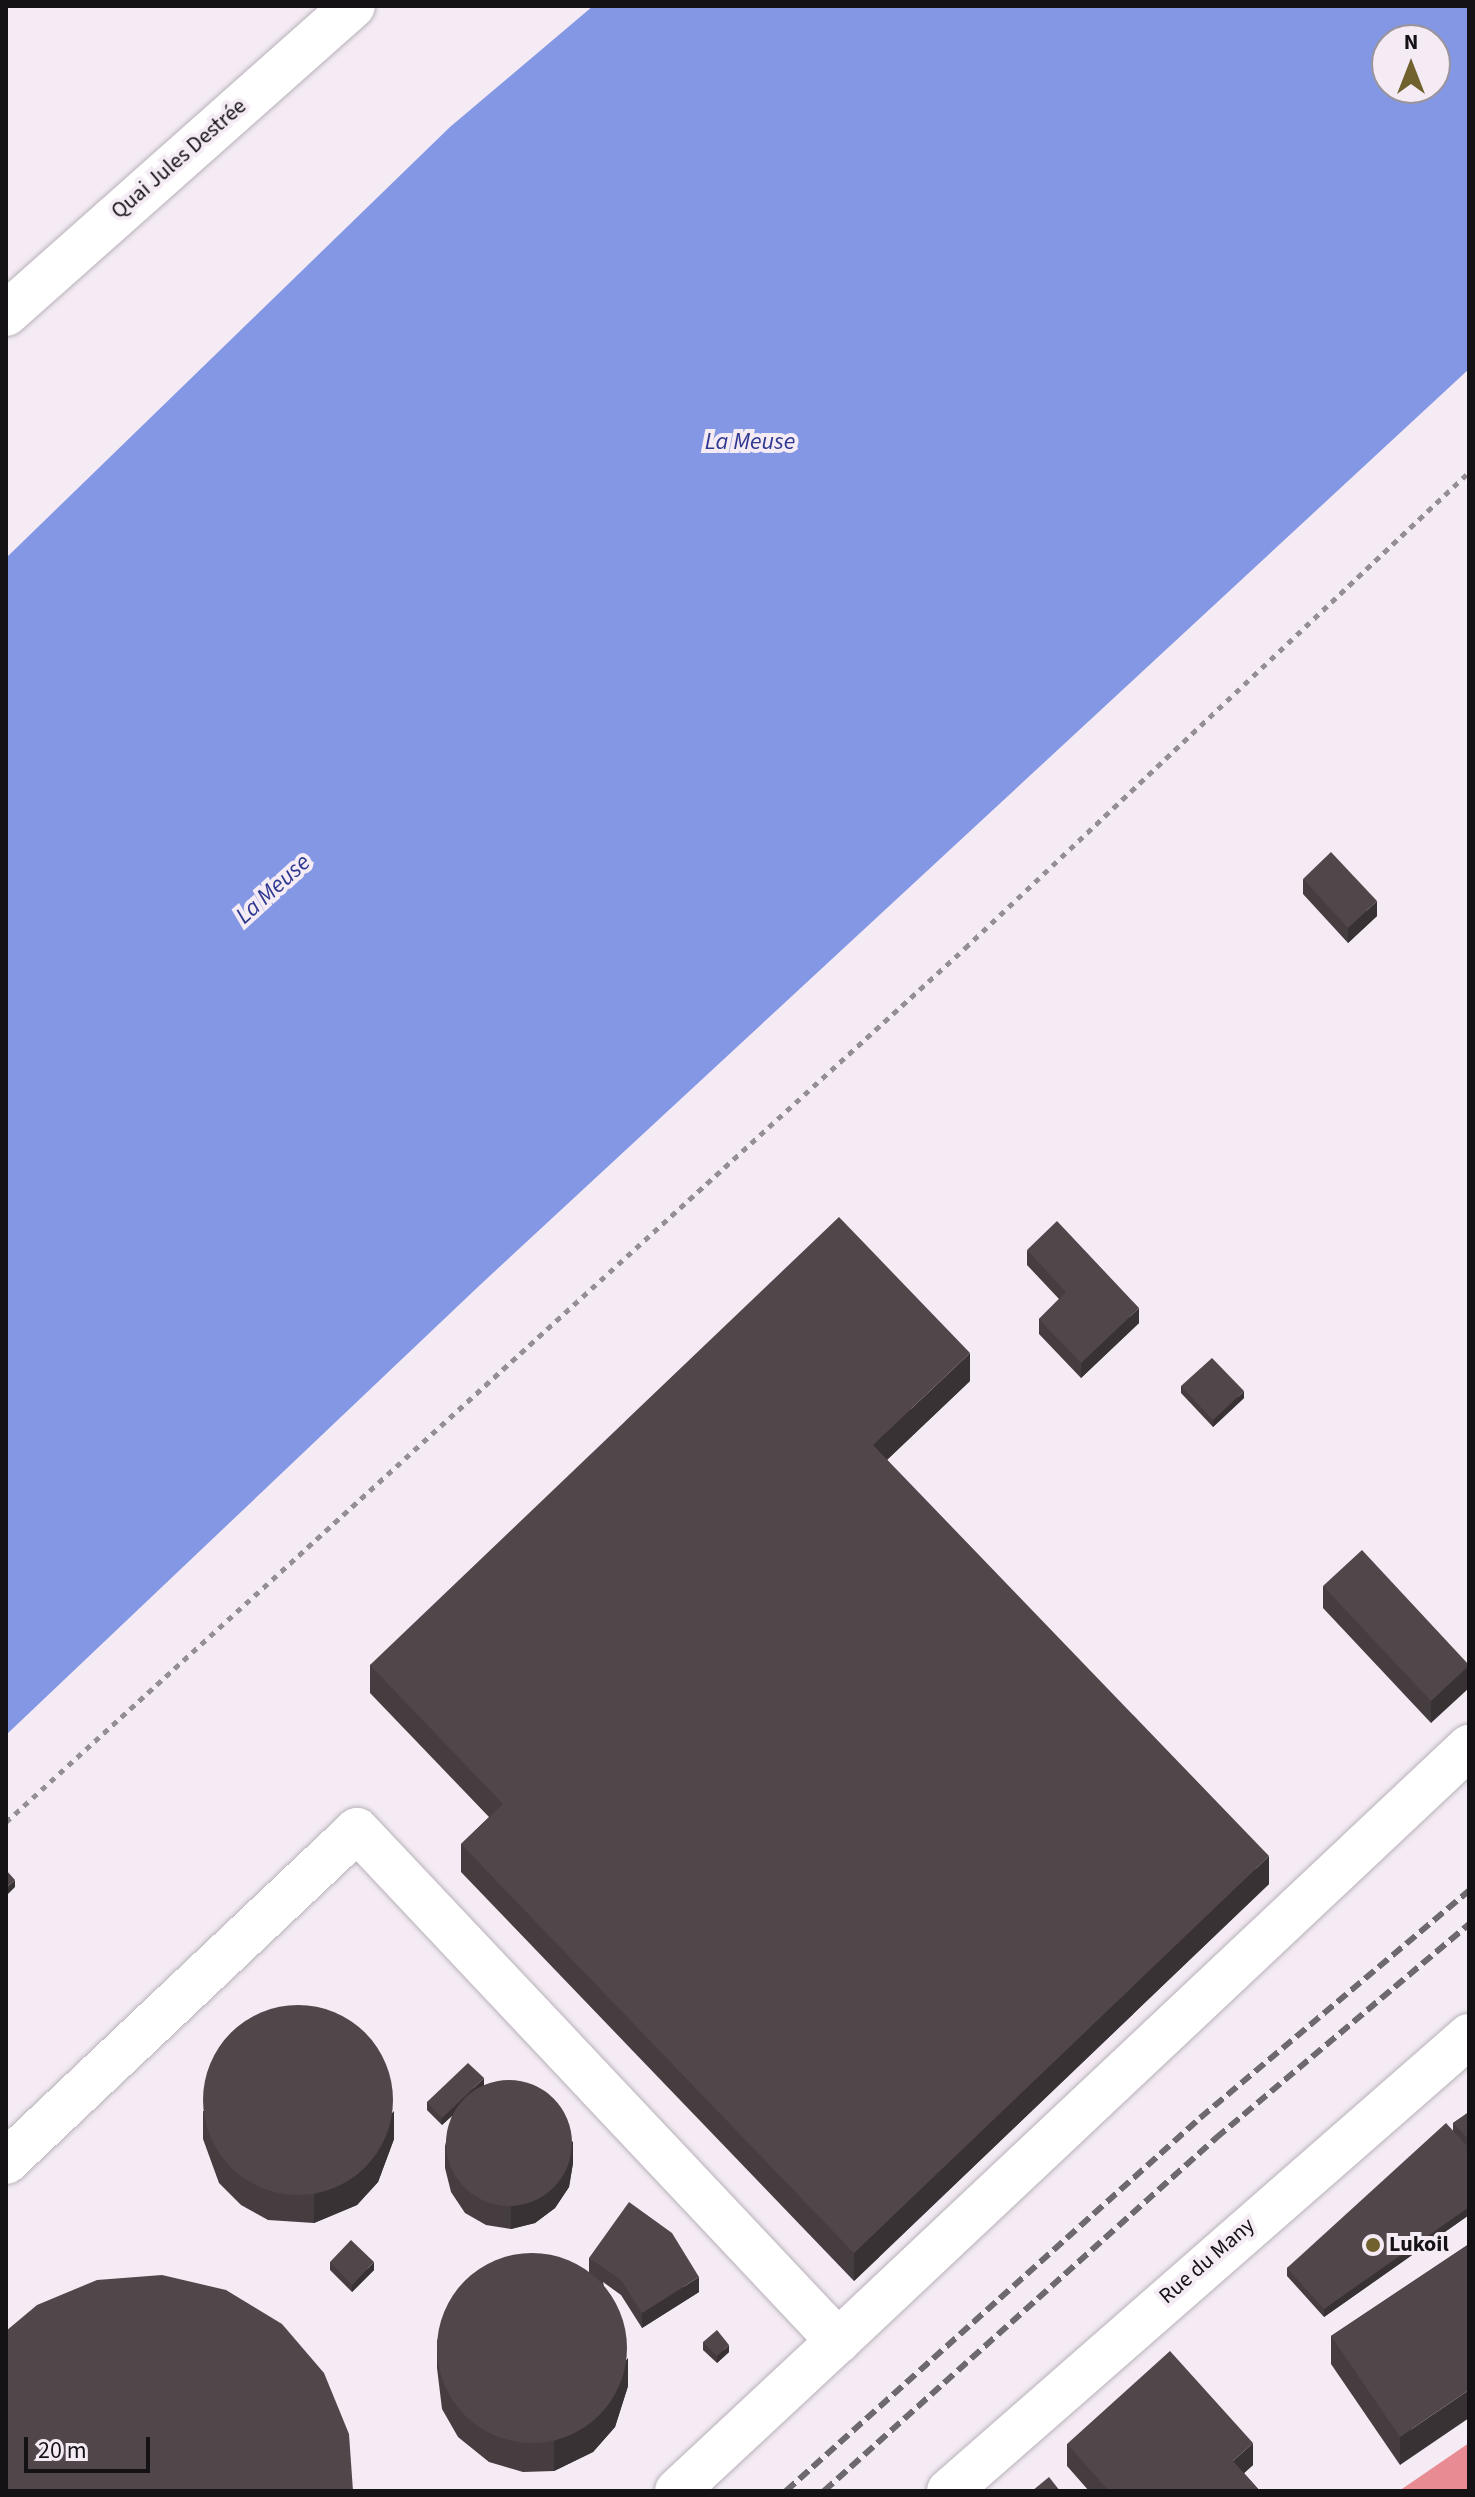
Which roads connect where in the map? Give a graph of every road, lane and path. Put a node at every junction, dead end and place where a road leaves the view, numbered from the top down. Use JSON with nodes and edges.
{"nodes":[{"id":1,"x":353,"y":6,"type":"edge"},
{"id":2,"x":6,"y":314,"type":"edge"},
{"id":3,"x":1469,"y":472,"type":"edge"},
{"id":4,"x":1469,"y":1747,"type":"edge"},
{"id":5,"x":6,"y":1822,"type":"edge"},
{"id":6,"x":1469,"y":2036,"type":"edge"},
{"id":7,"x":6,"y":2162,"type":"edge"},
{"id":8,"x":838,"y":2341,"type":"junction"},
{"id":9,"x":677,"y":2491,"type":"edge"},
{"id":10,"x":949,"y":2491,"type":"edge"}],
"edges":[{"from":1,"to":2,"type":"main road","name":"Quai Jules Destrée"},
{"from":3,"to":5,"type":"path"},
{"from":4,"to":8,"type":"main road"},
{"from":6,"to":10,"type":"main road","name":"Rue du Many"},
{"from":7,"to":8,"type":"main road"},
{"from":8,"to":9,"type":"main road"}]}
